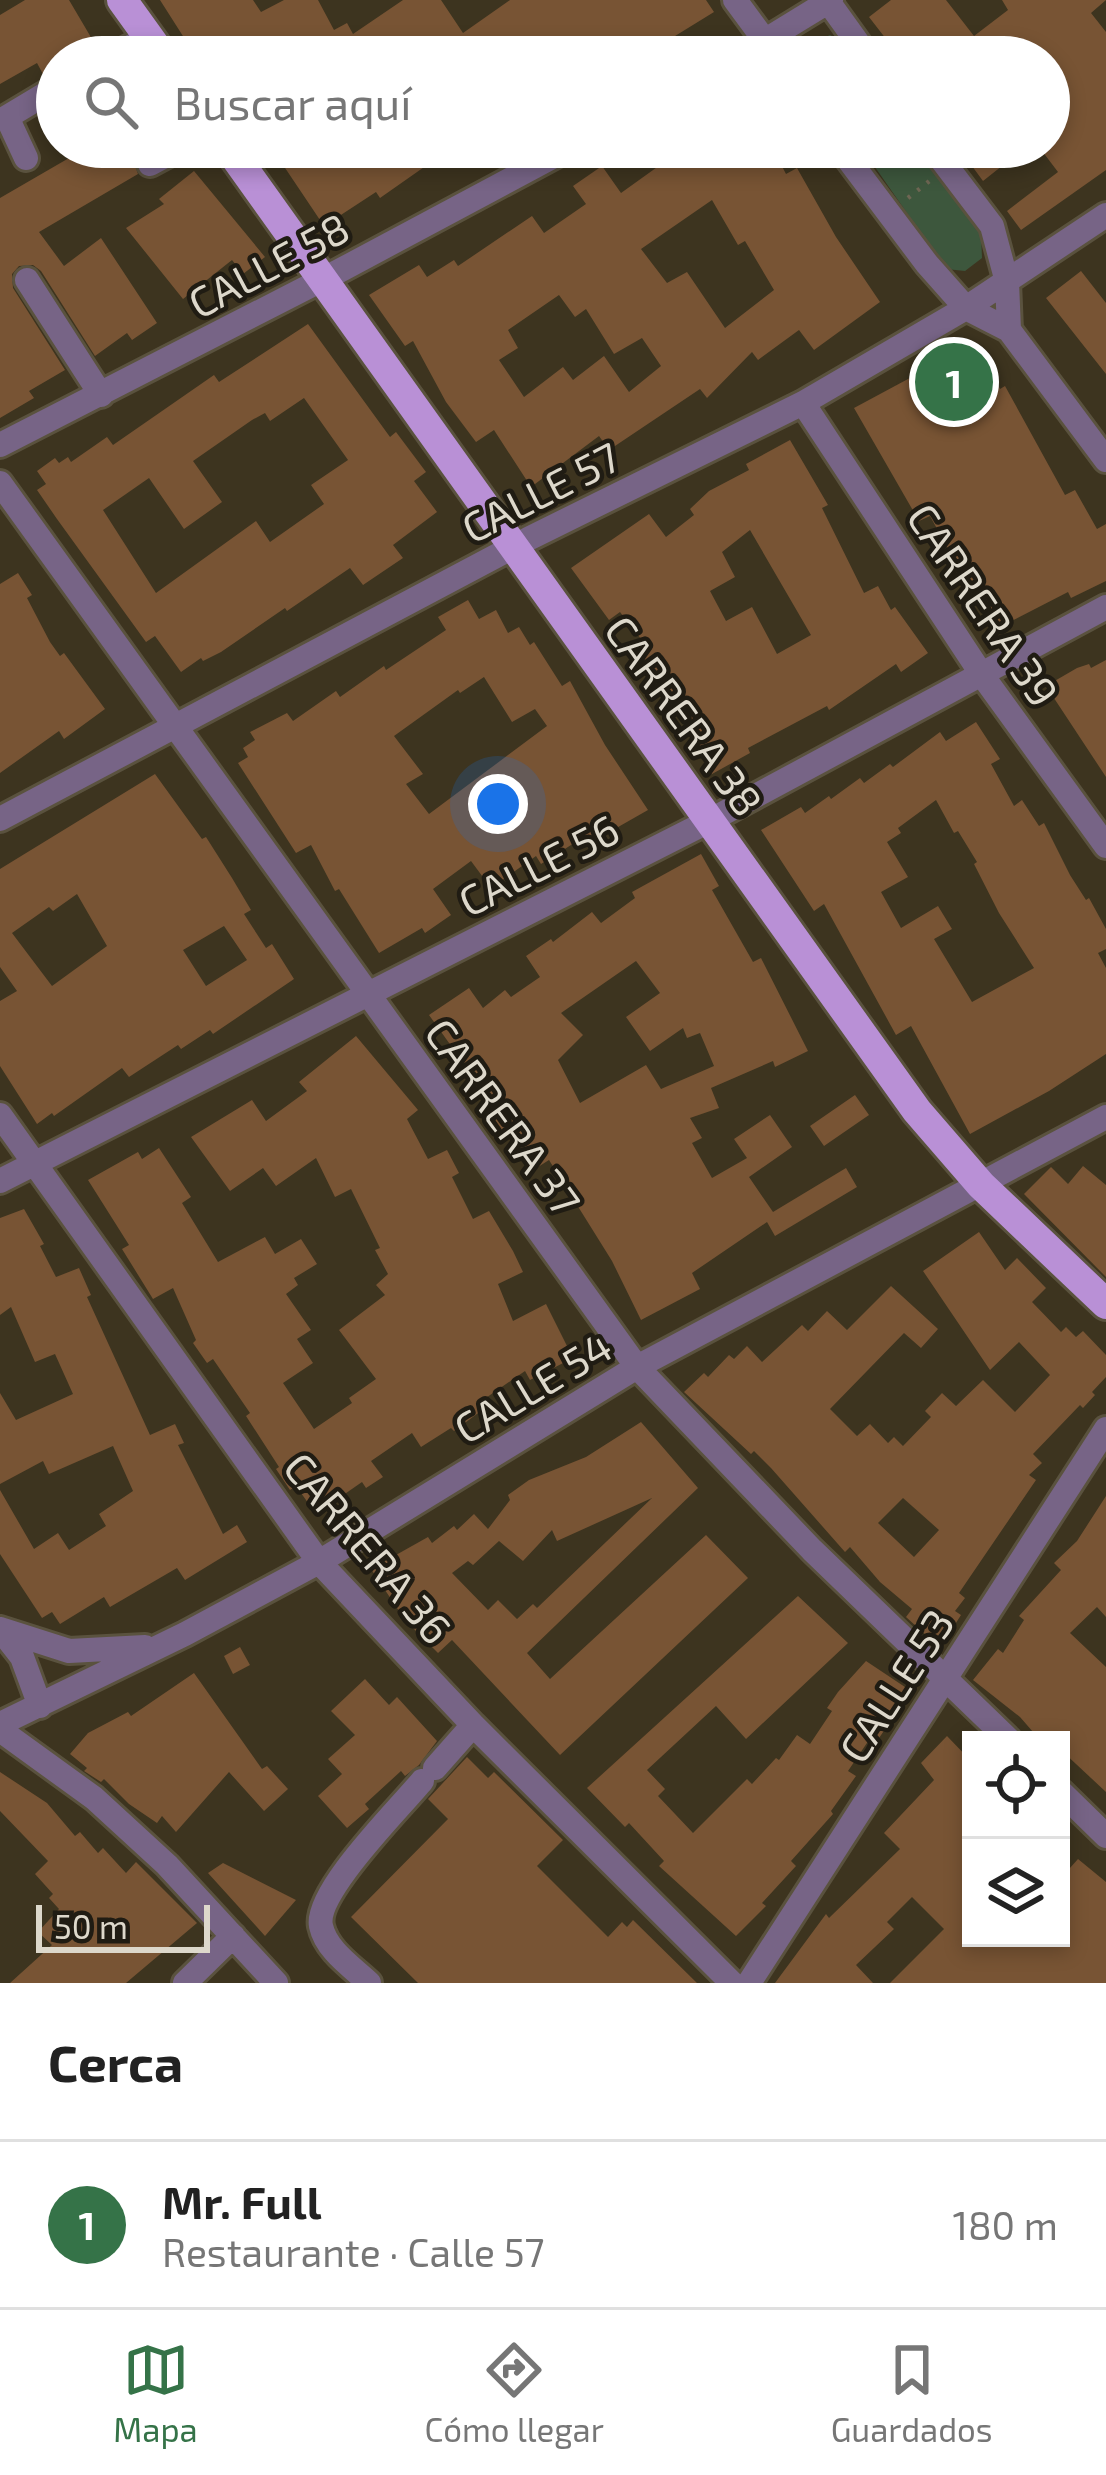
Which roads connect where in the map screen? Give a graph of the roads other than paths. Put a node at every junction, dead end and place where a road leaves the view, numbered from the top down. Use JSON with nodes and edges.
{"nodes":[{"id":1,"x":122,"y":0,"type":"edge"},
{"id":2,"x":735,"y":0,"type":"edge"},
{"id":3,"x":829,"y":0,"type":"edge"},
{"id":4,"x":148,"y":36,"type":"edge"},
{"id":5,"x":762,"y":36,"type":"edge"},
{"id":6,"x":787,"y":36,"type":"edge"},
{"id":7,"x":854,"y":36,"type":"edge"},
{"id":8,"x":36,"y":100,"type":"edge"},
{"id":9,"x":26,"y":158,"type":"dead end"},
{"id":10,"x":243,"y":168,"type":"edge"},
{"id":11,"x":532,"y":168,"type":"edge"},
{"id":12,"x":855,"y":168,"type":"edge"},
{"id":13,"x":948,"y":168,"type":"edge"},
{"id":14,"x":1106,"y":215,"type":"edge"},
{"id":15,"x":27,"y":280,"type":"dead end"},
{"id":16,"x":322,"y":280,"type":"junction"},
{"id":17,"x":1007,"y":282,"type":"junction"},
{"id":18,"x":966,"y":308,"type":"junction"},
{"id":19,"x":1009,"y":330,"type":"junction"},
{"id":20,"x":101,"y":395,"type":"junction"},
{"id":21,"x":802,"y":403,"type":"junction"},
{"id":22,"x":0,"y":445,"type":"edge"},
{"id":23,"x":1106,"y":460,"type":"edge"},
{"id":24,"x":0,"y":483,"type":"edge"},
{"id":25,"x":514,"y":547,"type":"junction"},
{"id":26,"x":1106,"y":607,"type":"edge"},
{"id":27,"x":982,"y":675,"type":"junction"},
{"id":28,"x":176,"y":728,"type":"junction"},
{"id":29,"x":0,"y":820,"type":"edge"},
{"id":30,"x":710,"y":821,"type":"junction"},
{"id":31,"x":1106,"y":846,"type":"edge"},
{"id":32,"x":366,"y":992,"type":"junction"},
{"id":33,"x":0,"y":1115,"type":"edge"},
{"id":34,"x":1106,"y":1117,"type":"edge"},
{"id":35,"x":32,"y":1164,"type":"junction"},
{"id":36,"x":0,"y":1181,"type":"edge"},
{"id":37,"x":981,"y":1185,"type":"junction"},
{"id":38,"x":1106,"y":1304,"type":"edge"},
{"id":39,"x":637,"y":1367,"type":"junction"},
{"id":40,"x":1106,"y":1429,"type":"edge"},
{"id":41,"x":320,"y":1562,"type":"junction"},
{"id":42,"x":0,"y":1629,"type":"edge"},
{"id":43,"x":159,"y":1646,"type":"junction"},
{"id":44,"x":946,"y":1678,"type":"junction"},
{"id":45,"x":40,"y":1706,"type":"junction"},
{"id":46,"x":473,"y":1725,"type":"junction"},
{"id":47,"x":0,"y":1727,"type":"edge"},
{"id":48,"x":1000,"y":1731,"type":"edge"},
{"id":49,"x":1070,"y":1801,"type":"edge"},
{"id":50,"x":1106,"y":1837,"type":"edge"},
{"id":51,"x":233,"y":1936,"type":"junction"},
{"id":52,"x":185,"y":1983,"type":"edge"},
{"id":53,"x":276,"y":1983,"type":"edge"},
{"id":54,"x":369,"y":1983,"type":"edge"},
{"id":55,"x":732,"y":1983,"type":"edge"},
{"id":56,"x":749,"y":1983,"type":"edge"}],
"edges":[{"from":1,"to":4,"type":"main road"},
{"from":2,"to":5,"type":"street"},
{"from":3,"to":6,"type":"street"},
{"from":3,"to":7,"type":"street"},
{"from":8,"to":9,"type":"street"},
{"from":10,"to":16,"type":"main road","name":"CARRERA 38"},
{"from":11,"to":16,"type":"street","name":"CALLE 58"},
{"from":12,"to":18,"type":"street"},
{"from":13,"to":17,"type":"street"},
{"from":14,"to":17,"type":"street","name":"CALLE 57"},
{"from":15,"to":20,"type":"street"},
{"from":16,"to":20,"type":"street","name":"CALLE 58"},
{"from":16,"to":25,"type":"main road","name":"CARRERA 38"},
{"from":17,"to":18,"type":"street","name":"CALLE 57"},
{"from":17,"to":19,"type":"street"},
{"from":18,"to":19,"type":"street"},
{"from":18,"to":21,"type":"street","name":"CALLE 57"},
{"from":19,"to":23,"type":"street"},
{"from":20,"to":22,"type":"street","name":"CALLE 58"},
{"from":21,"to":25,"type":"street","name":"CALLE 57"},
{"from":21,"to":27,"type":"street","name":"CARRERA 39"},
{"from":24,"to":28,"type":"street","name":"CARRERA 37"},
{"from":25,"to":28,"type":"street","name":"CALLE 57"},
{"from":25,"to":30,"type":"main road","name":"CARRERA 38"},
{"from":26,"to":27,"type":"street","name":"CALLE 56"},
{"from":27,"to":30,"type":"street","name":"CALLE 56"},
{"from":27,"to":31,"type":"street","name":"CARRERA 39"},
{"from":28,"to":29,"type":"street","name":"CALLE 57"},
{"from":28,"to":32,"type":"street","name":"CARRERA 37"},
{"from":30,"to":32,"type":"street","name":"CALLE 56"},
{"from":30,"to":37,"type":"main road","name":"CARRERA 38"},
{"from":32,"to":35,"type":"street","name":"CALLE 56"},
{"from":32,"to":39,"type":"street","name":"CARRERA 37"},
{"from":33,"to":35,"type":"street","name":"CARRERA 36"},
{"from":34,"to":37,"type":"street","name":"CALLE 54"},
{"from":35,"to":36,"type":"street","name":"CALLE 56"},
{"from":35,"to":41,"type":"street","name":"CARRERA 36"},
{"from":37,"to":38,"type":"main road","name":"CARRERA 38"},
{"from":37,"to":39,"type":"street","name":"CALLE 54"},
{"from":39,"to":41,"type":"street","name":"CALLE 54"},
{"from":39,"to":44,"type":"street","name":"CARRERA 37"},
{"from":40,"to":44,"type":"street","name":"CALLE 53"},
{"from":41,"to":43,"type":"street","name":"CALLE 54"},
{"from":41,"to":46,"type":"street","name":"CARRERA 36"},
{"from":42,"to":43,"type":"street"},
{"from":42,"to":45,"type":"street"},
{"from":43,"to":45,"type":"street","name":"CALLE 54"},
{"from":44,"to":48,"type":"street","name":"CARRERA 37"},
{"from":44,"to":56,"type":"street","name":"CALLE 53"},
{"from":45,"to":47,"type":"street","name":"CALLE 54"},
{"from":46,"to":54,"type":"street"},
{"from":46,"to":55,"type":"street","name":"CARRERA 36"},
{"from":47,"to":51,"type":"street"},
{"from":49,"to":50,"type":"street"},
{"from":51,"to":52,"type":"street"},
{"from":51,"to":53,"type":"street"}]}
